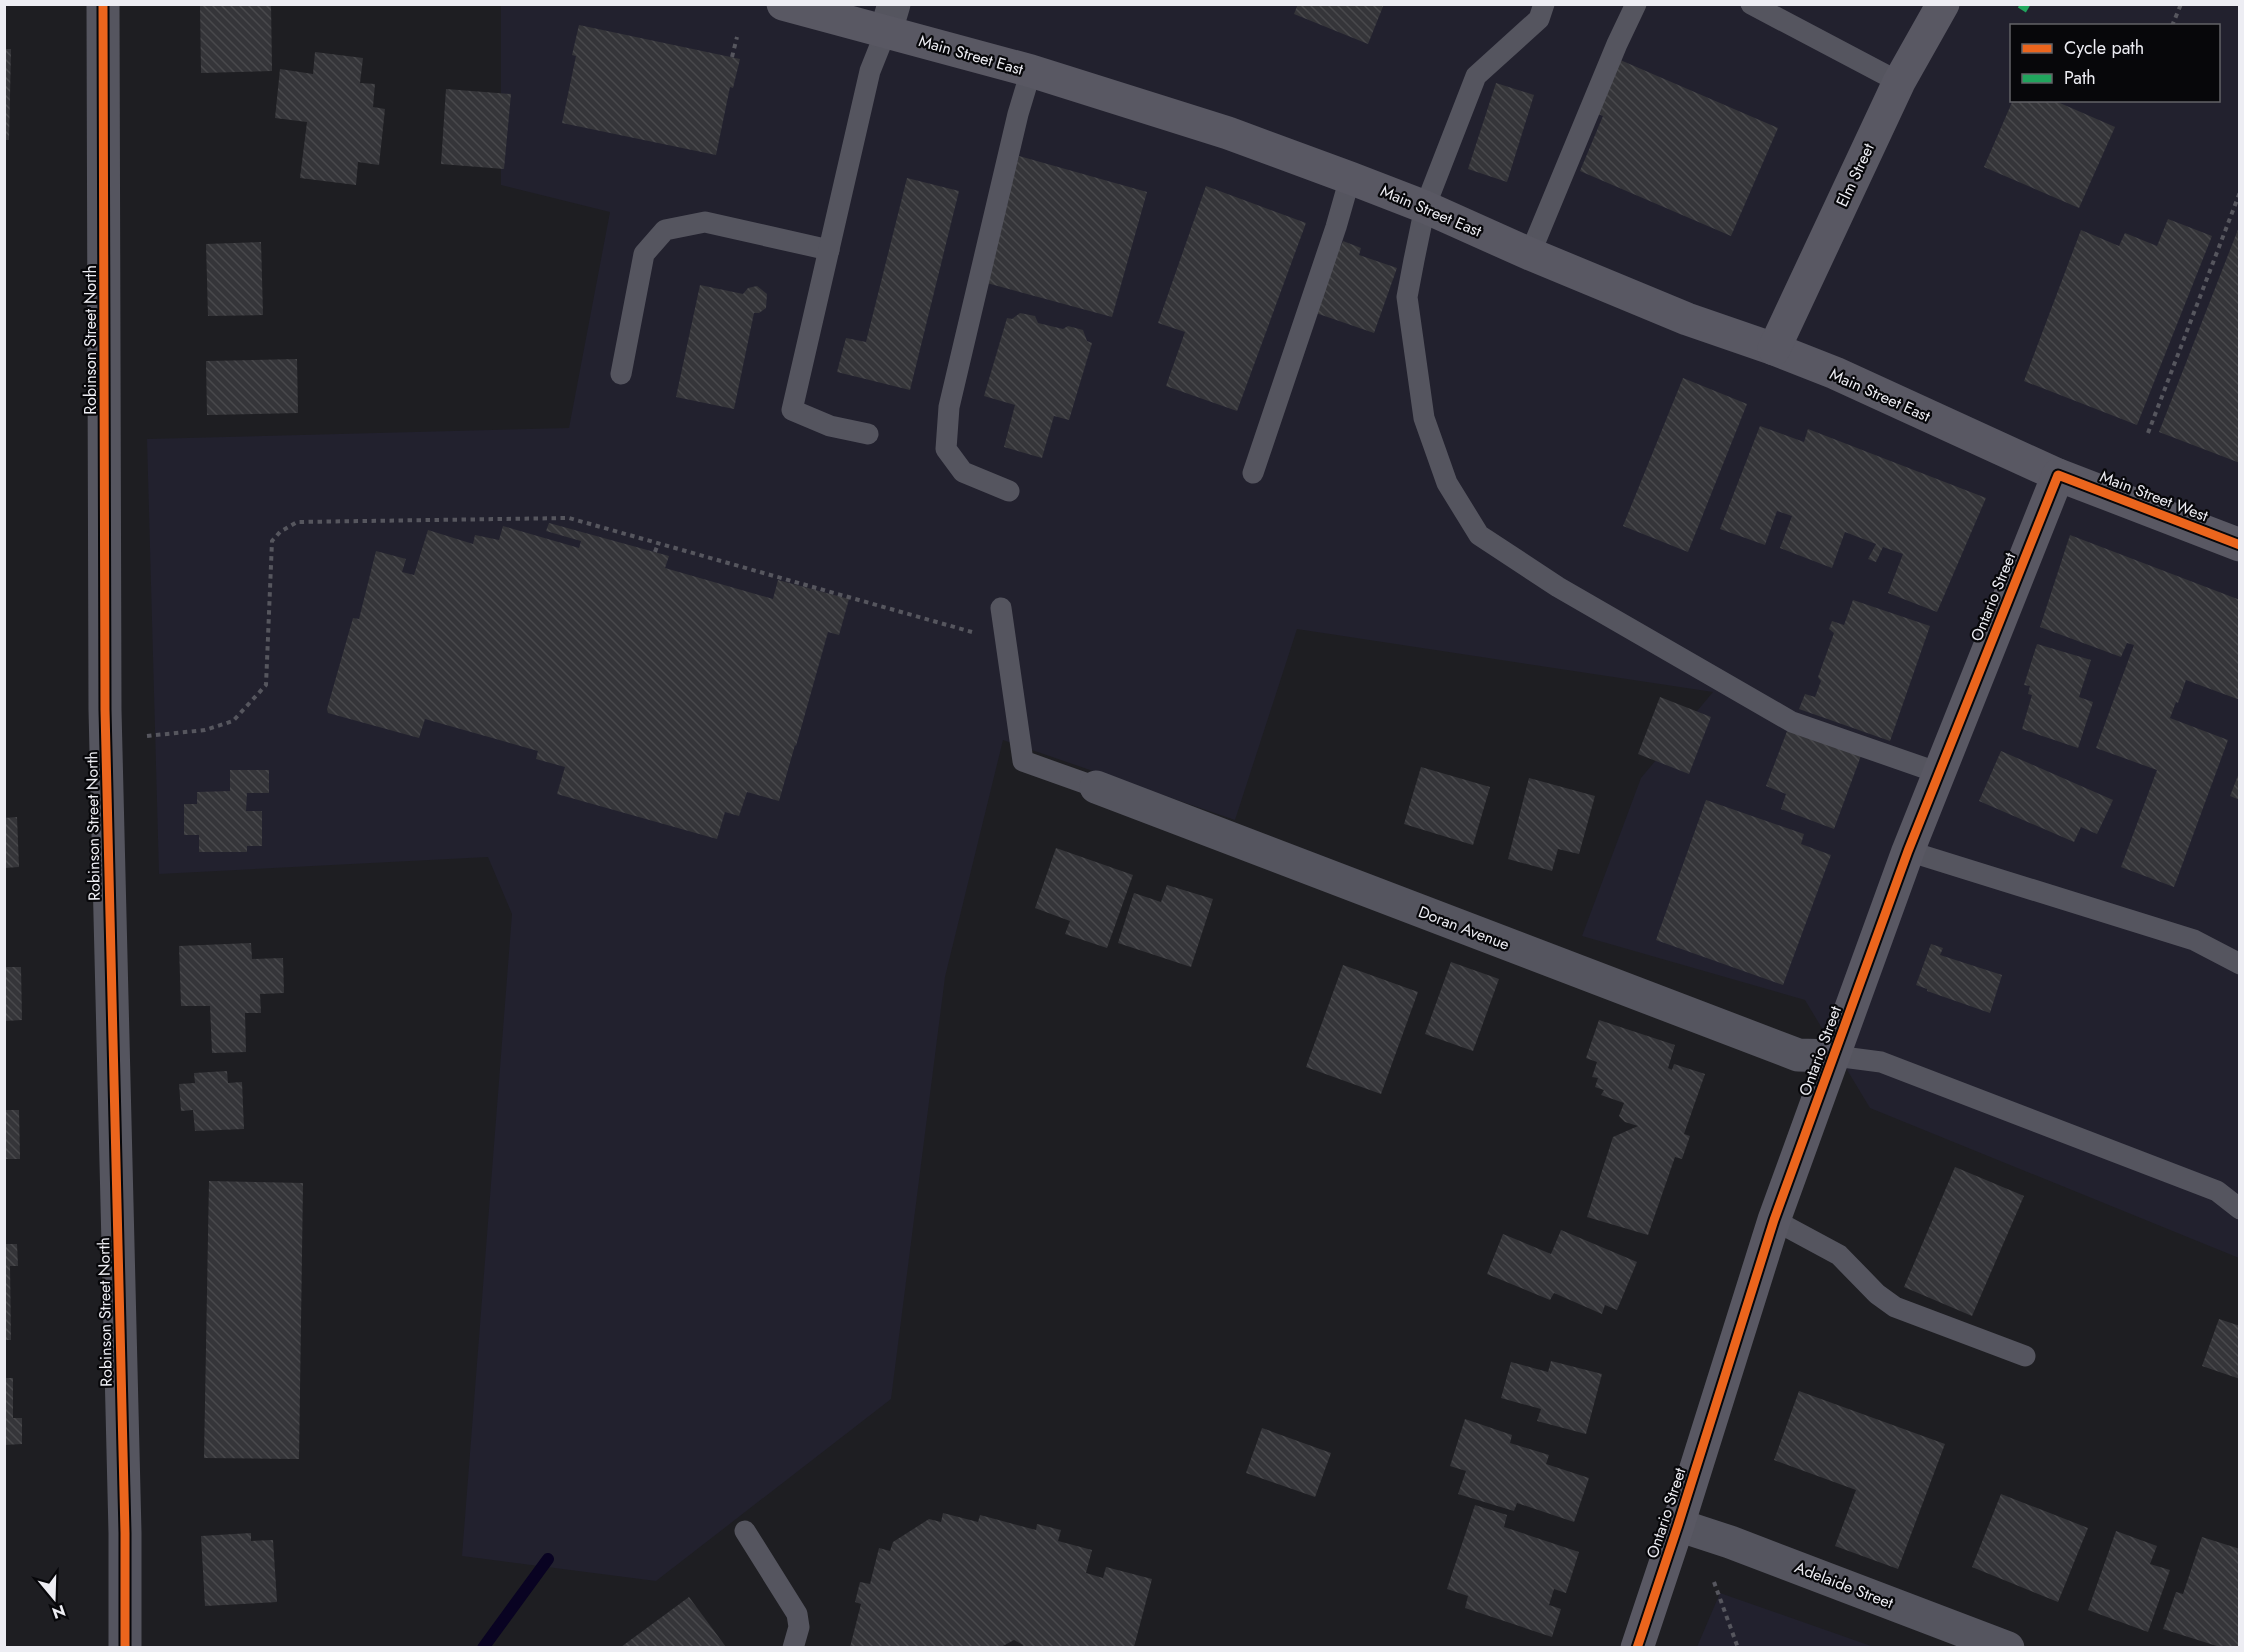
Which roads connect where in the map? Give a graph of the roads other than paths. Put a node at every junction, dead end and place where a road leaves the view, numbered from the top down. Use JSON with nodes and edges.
{"nodes":[{"id":1,"x":103,"y":4,"type":"edge"},
{"id":2,"x":783,"y":4,"type":"edge"},
{"id":3,"x":1545,"y":4,"type":"edge"},
{"id":4,"x":1636,"y":4,"type":"edge"},
{"id":5,"x":1752,"y":4,"type":"edge"},
{"id":6,"x":1943,"y":4,"type":"edge"},
{"id":7,"x":890,"y":18,"type":"edge"},
{"id":8,"x":1030,"y":71,"type":"junction"},
{"id":9,"x":1899,"y":82,"type":"junction"},
{"id":10,"x":1350,"y":178,"type":"junction"},
{"id":11,"x":1425,"y":207,"type":"junction"},
{"id":12,"x":829,"y":250,"type":"junction"},
{"id":13,"x":1530,"y":255,"type":"junction"},
{"id":14,"x":1774,"y":349,"type":"junction"},
{"id":15,"x":621,"y":374,"type":"dead end"},
{"id":16,"x":868,"y":434,"type":"dead end"},
{"id":17,"x":1253,"y":473,"type":"dead end"},
{"id":18,"x":2058,"y":475,"type":"junction"},
{"id":19,"x":1009,"y":491,"type":"dead end"},
{"id":20,"x":2240,"y":545,"type":"edge"},
{"id":21,"x":1001,"y":608,"type":"dead end"},
{"id":22,"x":1940,"y":773,"type":"junction"},
{"id":23,"x":1096,"y":787,"type":"joint"},
{"id":24,"x":1908,"y":851,"type":"junction"},
{"id":25,"x":2240,"y":964,"type":"edge"},
{"id":26,"x":1835,"y":1056,"type":"junction"},
{"id":27,"x":2240,"y":1209,"type":"edge"},
{"id":28,"x":1774,"y":1220,"type":"junction"},
{"id":29,"x":2025,"y":1356,"type":"dead end"},
{"id":30,"x":1678,"y":1526,"type":"junction"},
{"id":31,"x":745,"y":1531,"type":"dead end"},
{"id":32,"x":125,"y":1647,"type":"edge"},
{"id":33,"x":793,"y":1647,"type":"edge"},
{"id":34,"x":1637,"y":1647,"type":"edge"},
{"id":35,"x":2008,"y":1647,"type":"edge"}],
"edges":[{"from":1,"to":32,"type":"street","name":"Robinson Street North"},
{"from":2,"to":7,"type":"main road","name":"Main Street East"},
{"from":3,"to":11,"type":"lane"},
{"from":4,"to":13,"type":"lane"},
{"from":5,"to":9,"type":"lane"},
{"from":6,"to":9,"type":"main road","name":"Elm Street"},
{"from":7,"to":8,"type":"main road","name":"Main Street East"},
{"from":7,"to":12,"type":"lane"},
{"from":8,"to":10,"type":"main road","name":"Main Street East"},
{"from":8,"to":19,"type":"lane"},
{"from":9,"to":14,"type":"main road","name":"Elm Street"},
{"from":10,"to":11,"type":"main road","name":"Main Street East"},
{"from":10,"to":17,"type":"lane"},
{"from":11,"to":13,"type":"main road","name":"Main Street East"},
{"from":11,"to":22,"type":"lane"},
{"from":12,"to":15,"type":"lane"},
{"from":12,"to":16,"type":"lane"},
{"from":13,"to":14,"type":"main road","name":"Main Street East"},
{"from":14,"to":18,"type":"main road","name":"Main Street East"},
{"from":18,"to":20,"type":"main road","name":"Main Street West"},
{"from":18,"to":22,"type":"main road","name":"Ontario Street"},
{"from":21,"to":23,"type":"lane"},
{"from":22,"to":24,"type":"main road","name":"Ontario Street"},
{"from":23,"to":26,"type":"street","name":"Doran Avenue"},
{"from":24,"to":25,"type":"lane"},
{"from":24,"to":26,"type":"main road","name":"Ontario Street"},
{"from":26,"to":27,"type":"lane"},
{"from":26,"to":28,"type":"main road","name":"Ontario Street"},
{"from":28,"to":29,"type":"lane"},
{"from":28,"to":30,"type":"main road","name":"Ontario Street"},
{"from":30,"to":34,"type":"main road","name":"Ontario Street"},
{"from":30,"to":35,"type":"street","name":"Adelaide Street"},
{"from":31,"to":33,"type":"lane"}]}
